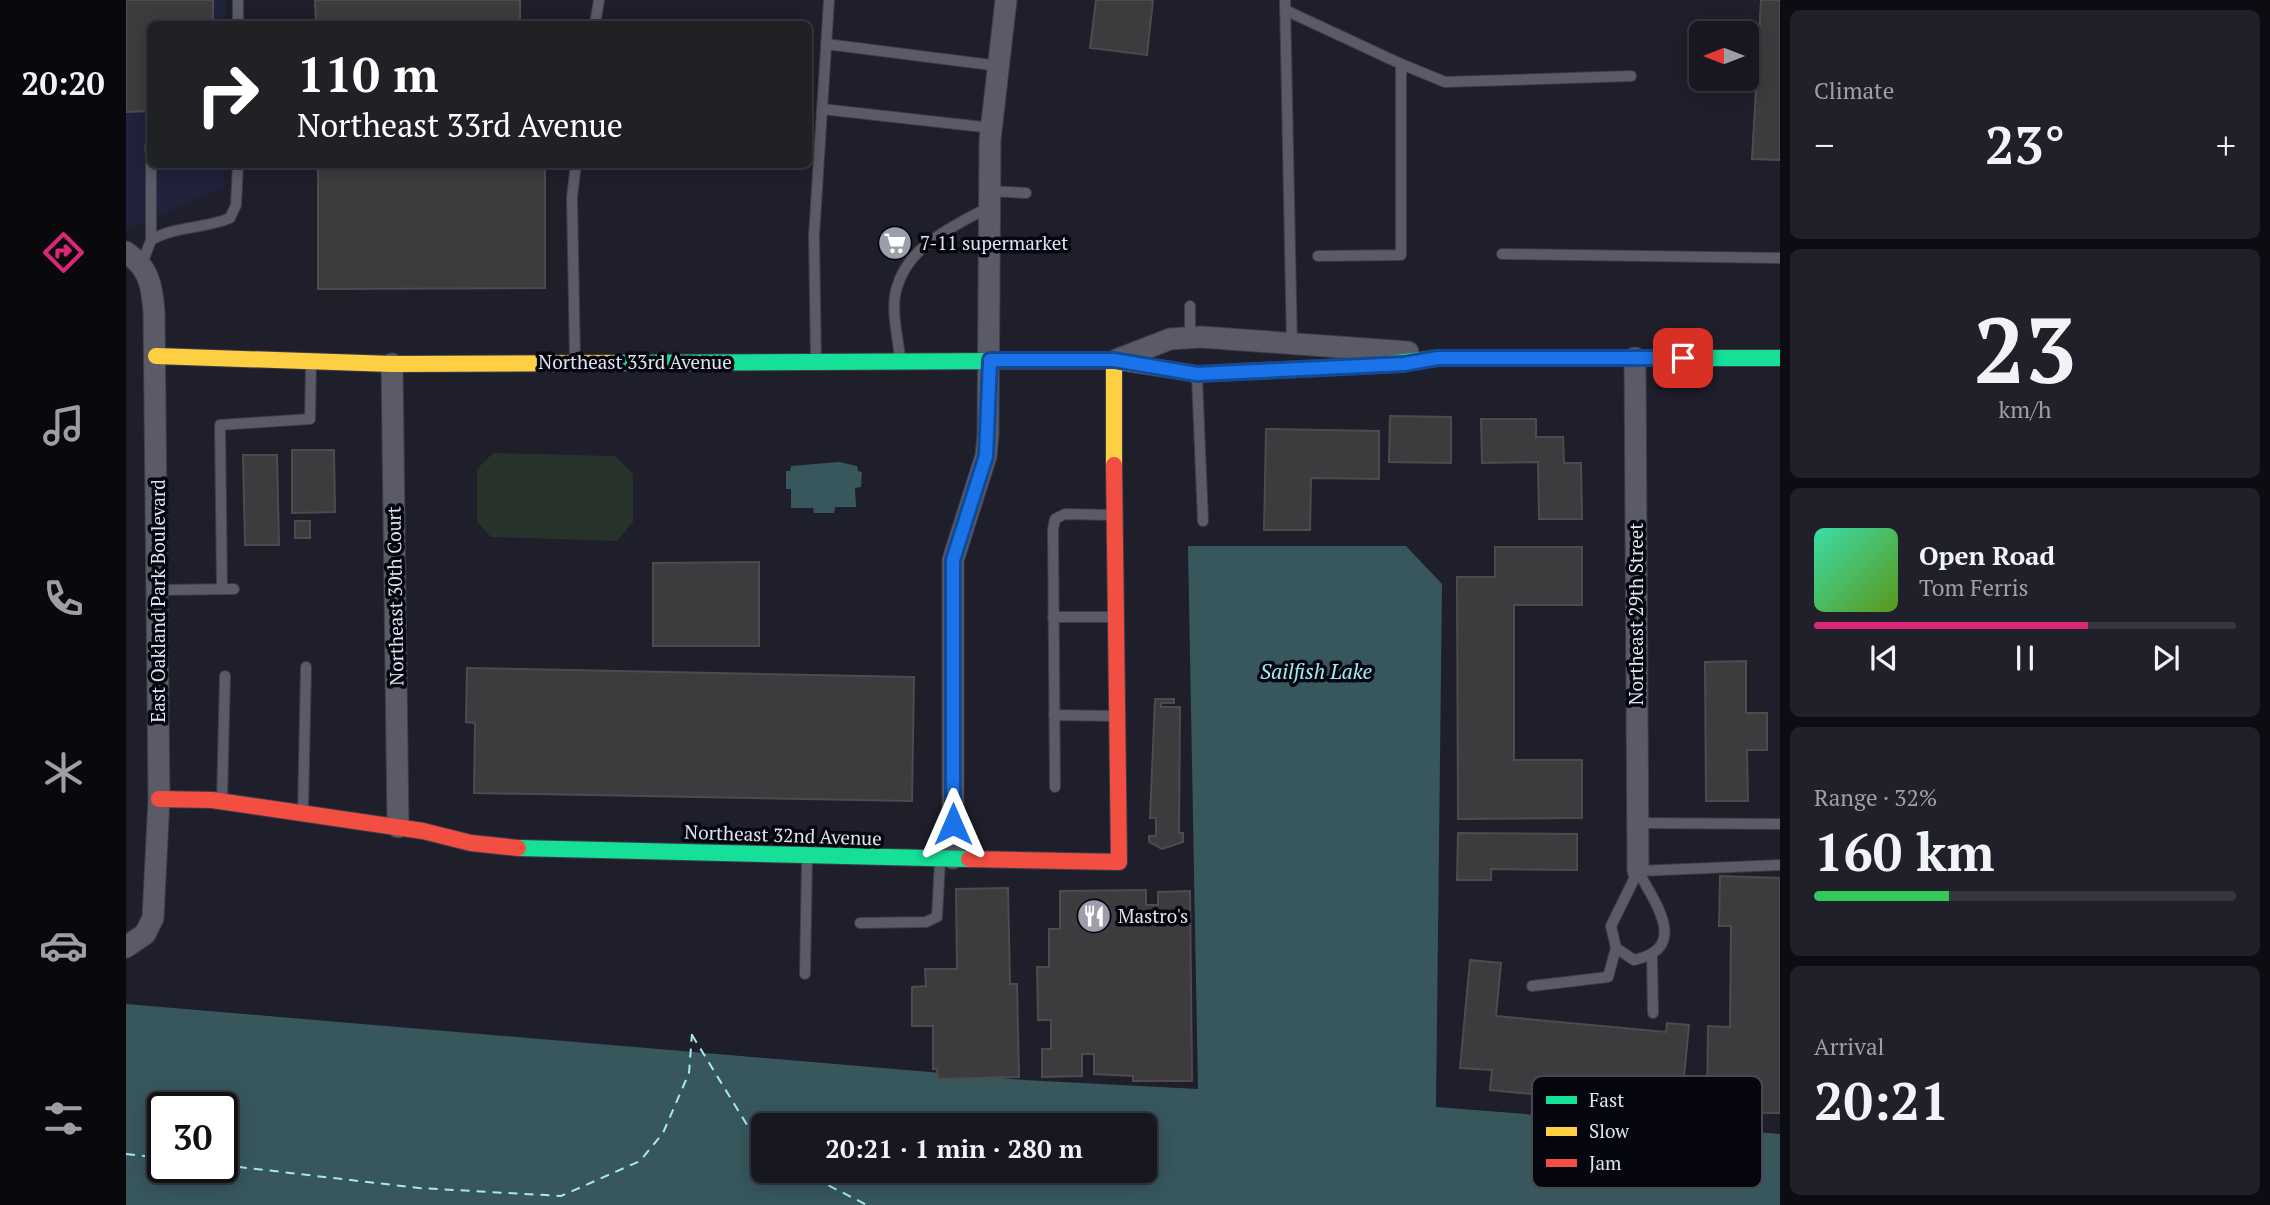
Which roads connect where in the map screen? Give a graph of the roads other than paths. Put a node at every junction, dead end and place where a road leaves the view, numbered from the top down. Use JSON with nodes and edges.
{"nodes":[{"id":1,"x":238,"y":0,"type":"edge"},
{"id":2,"x":598,"y":0,"type":"edge"},
{"id":3,"x":829,"y":0,"type":"edge"},
{"id":4,"x":1006,"y":0,"type":"edge"},
{"id":5,"x":1285,"y":5,"type":"edge"},
{"id":6,"x":238,"y":21,"type":"edge"},
{"id":7,"x":595,"y":21,"type":"edge"},
{"id":8,"x":826,"y":44,"type":"junction"},
{"id":9,"x":1401,"y":64,"type":"junction"},
{"id":10,"x":999,"y":66,"type":"junction"},
{"id":11,"x":1631,"y":76,"type":"dead end"},
{"id":12,"x":822,"y":109,"type":"junction"},
{"id":13,"x":992,"y":128,"type":"junction"},
{"id":14,"x":150,"y":168,"type":"edge"},
{"id":15,"x":239,"y":168,"type":"edge"},
{"id":16,"x":576,"y":168,"type":"edge"},
{"id":17,"x":1026,"y":192,"type":"dead end"},
{"id":18,"x":989,"y":199,"type":"junction"},
{"id":19,"x":151,"y":240,"type":"junction"},
{"id":20,"x":1502,"y":254,"type":"dead end"},
{"id":21,"x":1318,"y":256,"type":"dead end"},
{"id":22,"x":134,"y":258,"type":"edge"},
{"id":23,"x":1780,"y":258,"type":"edge"},
{"id":24,"x":1190,"y":306,"type":"dead end"},
{"id":25,"x":1191,"y":337,"type":"junction"},
{"id":26,"x":1292,"y":344,"type":"junction"},
{"id":27,"x":156,"y":356,"type":"junction"},
{"id":28,"x":1438,"y":358,"type":"junction"},
{"id":29,"x":1634,"y":358,"type":"junction"},
{"id":30,"x":1780,"y":358,"type":"edge"},
{"id":31,"x":990,"y":360,"type":"junction"},
{"id":32,"x":1114,"y":360,"type":"junction"},
{"id":33,"x":311,"y":361,"type":"junction"},
{"id":34,"x":816,"y":361,"type":"junction"},
{"id":35,"x":900,"y":361,"type":"junction"},
{"id":36,"x":576,"y":363,"type":"junction"},
{"id":37,"x":392,"y":364,"type":"junction"},
{"id":38,"x":1295,"y":371,"type":"junction"},
{"id":39,"x":1197,"y":374,"type":"junction"},
{"id":40,"x":1114,"y":516,"type":"junction"},
{"id":41,"x":1203,"y":522,"type":"dead end"},
{"id":42,"x":158,"y":590,"type":"junction"},
{"id":43,"x":1053,"y":617,"type":"junction"},
{"id":44,"x":1115,"y":617,"type":"junction"},
{"id":45,"x":306,"y":667,"type":"dead end"},
{"id":46,"x":225,"y":676,"type":"dead end"},
{"id":47,"x":1054,"y":715,"type":"junction"},
{"id":48,"x":1115,"y":716,"type":"junction"},
{"id":49,"x":1055,"y":786,"type":"dead end"},
{"id":50,"x":159,"y":799,"type":"junction"},
{"id":51,"x":222,"y":802,"type":"junction"},
{"id":52,"x":303,"y":813,"type":"junction"},
{"id":53,"x":1637,"y":824,"type":"junction"},
{"id":54,"x":1780,"y":824,"type":"edge"},
{"id":55,"x":398,"y":827,"type":"junction"},
{"id":56,"x":807,"y":858,"type":"junction"},
{"id":57,"x":946,"y":860,"type":"junction"},
{"id":58,"x":1780,"y":865,"type":"edge"},
{"id":59,"x":1638,"y":871,"type":"junction"},
{"id":60,"x":860,"y":923,"type":"dead end"},
{"id":61,"x":126,"y":947,"type":"edge"},
{"id":62,"x":1616,"y":948,"type":"junction"},
{"id":63,"x":1652,"y":956,"type":"junction"},
{"id":64,"x":804,"y":974,"type":"dead end"},
{"id":65,"x":1532,"y":986,"type":"dead end"},
{"id":66,"x":1653,"y":1013,"type":"dead end"}],
"edges":[{"from":1,"to":6,"type":"lane"},
{"from":2,"to":7,"type":"lane"},
{"from":3,"to":8,"type":"lane"},
{"from":4,"to":10,"type":"street"},
{"from":5,"to":9,"type":"lane"},
{"from":5,"to":26,"type":"lane"},
{"from":8,"to":10,"type":"lane"},
{"from":8,"to":12,"type":"lane"},
{"from":9,"to":11,"type":"lane"},
{"from":9,"to":21,"type":"lane"},
{"from":10,"to":13,"type":"street"},
{"from":12,"to":13,"type":"lane"},
{"from":12,"to":34,"type":"lane"},
{"from":13,"to":18,"type":"street"},
{"from":14,"to":19,"type":"lane"},
{"from":15,"to":19,"type":"lane"},
{"from":16,"to":36,"type":"lane"},
{"from":17,"to":18,"type":"lane"},
{"from":18,"to":31,"type":"street"},
{"from":18,"to":35,"type":"lane"},
{"from":19,"to":22,"type":"lane"},
{"from":20,"to":23,"type":"lane"},
{"from":22,"to":27,"type":"street","name":"East Oakland Park Boulevard"},
{"from":24,"to":25,"type":"lane"},
{"from":25,"to":26,"type":"street","name":"Northeast 33rd Avenue"},
{"from":25,"to":32,"type":"street","name":"Northeast 33rd Avenue"},
{"from":26,"to":28,"type":"street","name":"Northeast 33rd Avenue"},
{"from":26,"to":38,"type":"lane"},
{"from":27,"to":33,"type":"street","name":"Northeast 33rd Avenue"},
{"from":27,"to":42,"type":"street","name":"East Oakland Park Boulevard"},
{"from":28,"to":29,"type":"street","name":"Northeast 33rd Avenue"},
{"from":28,"to":38,"type":"street","name":"Northeast 33rd Avenue"},
{"from":29,"to":30,"type":"street","name":"Northeast 33rd Avenue"},
{"from":29,"to":53,"type":"street","name":"Northeast 29th Street"},
{"from":31,"to":32,"type":"street","name":"Northeast 33rd Avenue"},
{"from":31,"to":35,"type":"street","name":"Northeast 33rd Avenue"},
{"from":31,"to":57,"type":"street"},
{"from":32,"to":39,"type":"street","name":"Northeast 33rd Avenue"},
{"from":32,"to":40,"type":"street","name":"Northeast 32nd Avenue"},
{"from":33,"to":37,"type":"street","name":"Northeast 33rd Avenue"},
{"from":33,"to":42,"type":"lane"},
{"from":34,"to":35,"type":"street","name":"Northeast 33rd Avenue"},
{"from":34,"to":36,"type":"street","name":"Northeast 33rd Avenue"},
{"from":36,"to":37,"type":"street","name":"Northeast 33rd Avenue"},
{"from":37,"to":55,"type":"street","name":"Northeast 30th Court"},
{"from":38,"to":39,"type":"street","name":"Northeast 33rd Avenue"},
{"from":39,"to":41,"type":"lane"},
{"from":40,"to":43,"type":"lane"},
{"from":40,"to":44,"type":"street","name":"Northeast 32nd Avenue"},
{"from":42,"to":50,"type":"street","name":"East Oakland Park Boulevard"},
{"from":43,"to":44,"type":"lane"},
{"from":43,"to":47,"type":"lane"},
{"from":44,"to":48,"type":"street","name":"Northeast 32nd Avenue"},
{"from":45,"to":52,"type":"lane"},
{"from":46,"to":51,"type":"lane"},
{"from":47,"to":48,"type":"lane"},
{"from":47,"to":49,"type":"lane"},
{"from":48,"to":57,"type":"street","name":"Northeast 32nd Avenue"},
{"from":50,"to":51,"type":"street","name":"Northeast 32nd Avenue"},
{"from":50,"to":61,"type":"street","name":"East Oakland Park Boulevard"},
{"from":51,"to":52,"type":"street","name":"Northeast 32nd Avenue"},
{"from":52,"to":55,"type":"street","name":"Northeast 32nd Avenue"},
{"from":53,"to":54,"type":"lane"},
{"from":53,"to":59,"type":"street","name":"Northeast 29th Street"},
{"from":55,"to":56,"type":"street","name":"Northeast 32nd Avenue"},
{"from":56,"to":57,"type":"street","name":"Northeast 32nd Avenue"},
{"from":56,"to":64,"type":"lane"},
{"from":57,"to":60,"type":"lane"},
{"from":58,"to":59,"type":"lane"},
{"from":59,"to":62,"type":"lane"},
{"from":59,"to":63,"type":"lane"},
{"from":62,"to":63,"type":"lane"},
{"from":62,"to":65,"type":"lane"},
{"from":63,"to":66,"type":"lane"}]}
